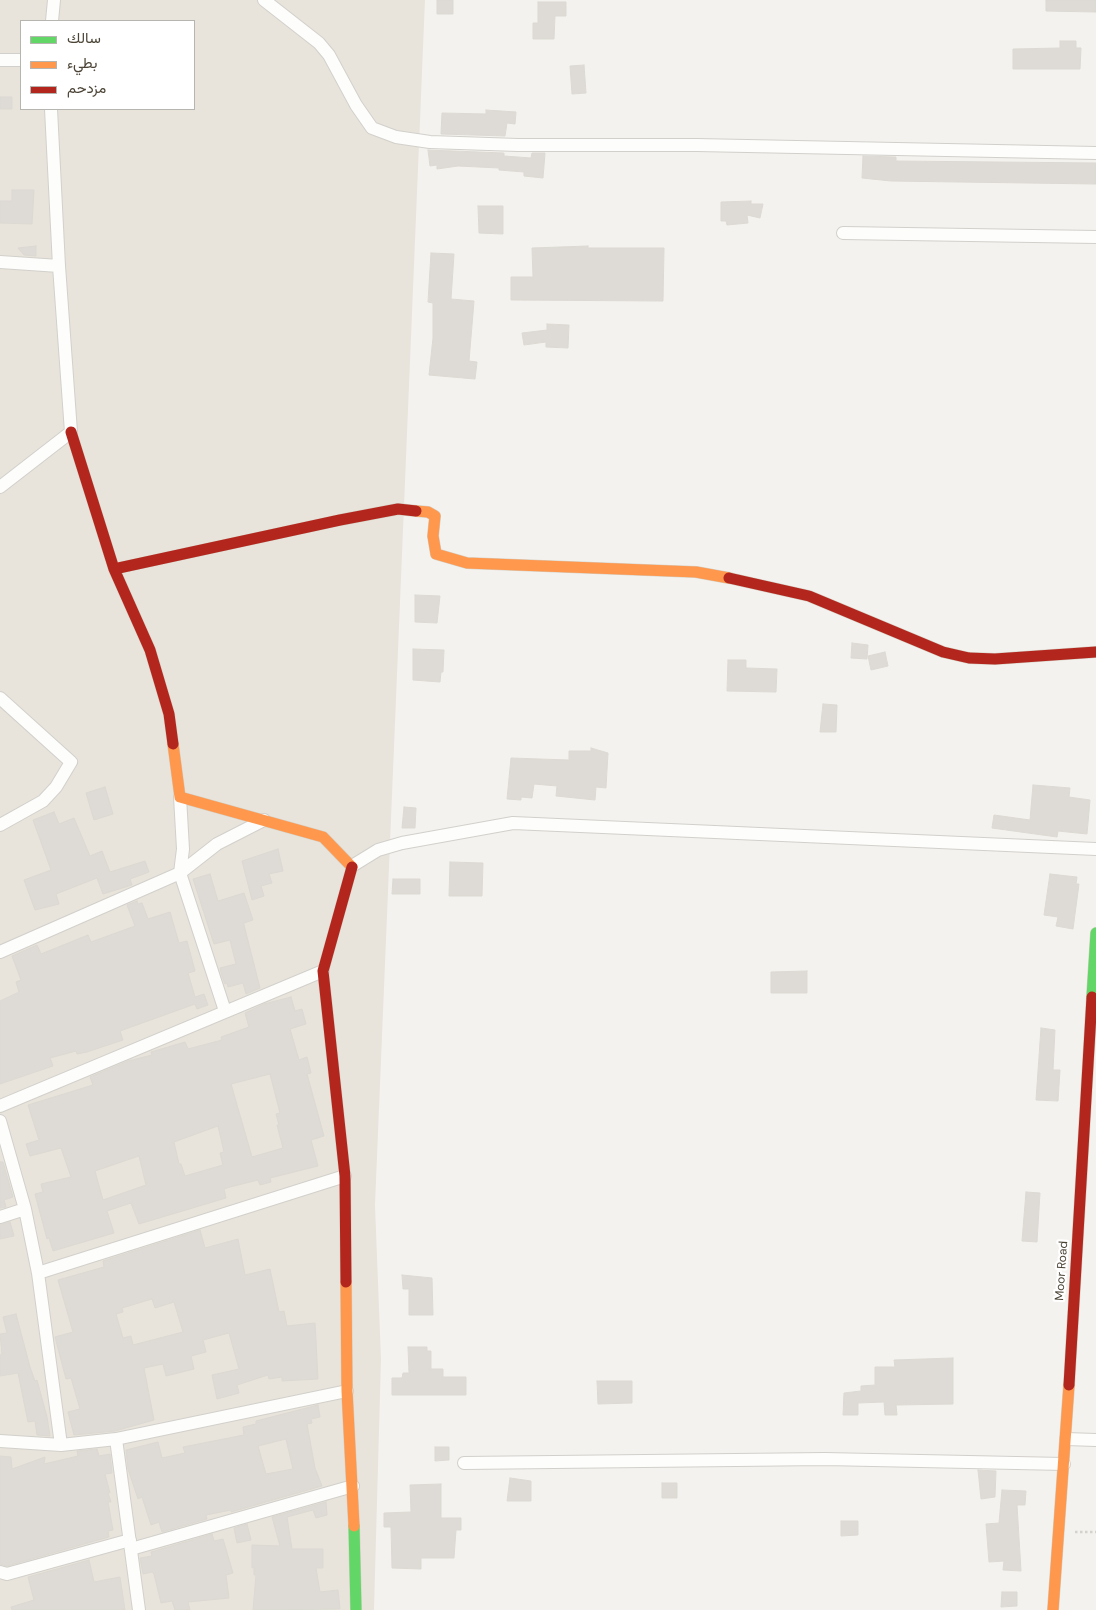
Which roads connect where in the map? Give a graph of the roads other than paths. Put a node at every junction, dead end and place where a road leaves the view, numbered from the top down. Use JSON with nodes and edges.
{"nodes":[{"id":1,"x":54,"y":0,"type":"edge"},
{"id":2,"x":264,"y":0,"type":"edge"},
{"id":3,"x":52,"y":20,"type":"edge"},
{"id":4,"x":0,"y":60,"type":"edge"},
{"id":5,"x":20,"y":60,"type":"edge"},
{"id":6,"x":51,"y":110,"type":"edge"},
{"id":7,"x":1096,"y":153,"type":"edge"},
{"id":8,"x":843,"y":233,"type":"dead end"},
{"id":9,"x":1096,"y":237,"type":"edge"},
{"id":10,"x":0,"y":262,"type":"edge"},
{"id":11,"x":59,"y":266,"type":"junction"},
{"id":12,"x":71,"y":432,"type":"junction"},
{"id":13,"x":0,"y":487,"type":"edge"},
{"id":14,"x":114,"y":569,"type":"junction"},
{"id":15,"x":1096,"y":652,"type":"edge"},
{"id":16,"x":0,"y":698,"type":"edge"},
{"id":17,"x":180,"y":797,"type":"junction"},
{"id":18,"x":264,"y":820,"type":"junction"},
{"id":19,"x":0,"y":825,"type":"edge"},
{"id":20,"x":1096,"y":849,"type":"edge"},
{"id":21,"x":352,"y":866,"type":"junction"},
{"id":22,"x":180,"y":873,"type":"junction"},
{"id":23,"x":1096,"y":933,"type":"edge"},
{"id":24,"x":0,"y":952,"type":"edge"},
{"id":25,"x":323,"y":971,"type":"junction"},
{"id":26,"x":225,"y":1011,"type":"junction"},
{"id":27,"x":0,"y":1106,"type":"edge"},
{"id":28,"x":0,"y":1122,"type":"edge"},
{"id":29,"x":345,"y":1176,"type":"junction"},
{"id":30,"x":25,"y":1209,"type":"junction"},
{"id":31,"x":0,"y":1217,"type":"edge"},
{"id":32,"x":38,"y":1273,"type":"junction"},
{"id":33,"x":347,"y":1391,"type":"junction"},
{"id":34,"x":116,"y":1438,"type":"junction"},
{"id":35,"x":1066,"y":1439,"type":"junction"},
{"id":36,"x":1096,"y":1440,"type":"edge"},
{"id":37,"x":0,"y":1441,"type":"edge"},
{"id":38,"x":61,"y":1445,"type":"junction"},
{"id":39,"x":464,"y":1463,"type":"dead end"},
{"id":40,"x":1064,"y":1464,"type":"junction"},
{"id":41,"x":353,"y":1486,"type":"junction"},
{"id":42,"x":131,"y":1545,"type":"junction"},
{"id":43,"x":0,"y":1572,"type":"edge"},
{"id":44,"x":140,"y":1610,"type":"edge"},
{"id":45,"x":356,"y":1610,"type":"edge"},
{"id":46,"x":1053,"y":1610,"type":"edge"}],
"edges":[{"from":1,"to":3,"type":"street"},
{"from":2,"to":7,"type":"street"},
{"from":4,"to":5,"type":"street"},
{"from":6,"to":11,"type":"street"},
{"from":8,"to":9,"type":"street"},
{"from":10,"to":11,"type":"street"},
{"from":11,"to":12,"type":"street"},
{"from":12,"to":13,"type":"street"},
{"from":12,"to":14,"type":"street"},
{"from":14,"to":15,"type":"street"},
{"from":14,"to":17,"type":"street"},
{"from":16,"to":19,"type":"street"},
{"from":17,"to":18,"type":"street"},
{"from":17,"to":22,"type":"street"},
{"from":18,"to":21,"type":"street"},
{"from":18,"to":22,"type":"street"},
{"from":20,"to":21,"type":"street"},
{"from":21,"to":25,"type":"street"},
{"from":22,"to":24,"type":"street"},
{"from":22,"to":26,"type":"street"},
{"from":23,"to":35,"type":"street","name":"Moor Road"},
{"from":25,"to":26,"type":"street"},
{"from":25,"to":29,"type":"street"},
{"from":26,"to":27,"type":"street"},
{"from":28,"to":30,"type":"street"},
{"from":29,"to":32,"type":"street"},
{"from":29,"to":33,"type":"street"},
{"from":30,"to":31,"type":"street"},
{"from":30,"to":32,"type":"street"},
{"from":32,"to":38,"type":"street"},
{"from":33,"to":34,"type":"street"},
{"from":33,"to":41,"type":"street"},
{"from":34,"to":38,"type":"street"},
{"from":34,"to":42,"type":"street"},
{"from":35,"to":36,"type":"street"},
{"from":35,"to":40,"type":"street","name":"Moor Road"},
{"from":37,"to":38,"type":"street"},
{"from":39,"to":40,"type":"street"},
{"from":40,"to":46,"type":"street","name":"Moor Road"},
{"from":41,"to":42,"type":"street"},
{"from":41,"to":45,"type":"street"},
{"from":42,"to":43,"type":"street"},
{"from":42,"to":44,"type":"street"}]}
